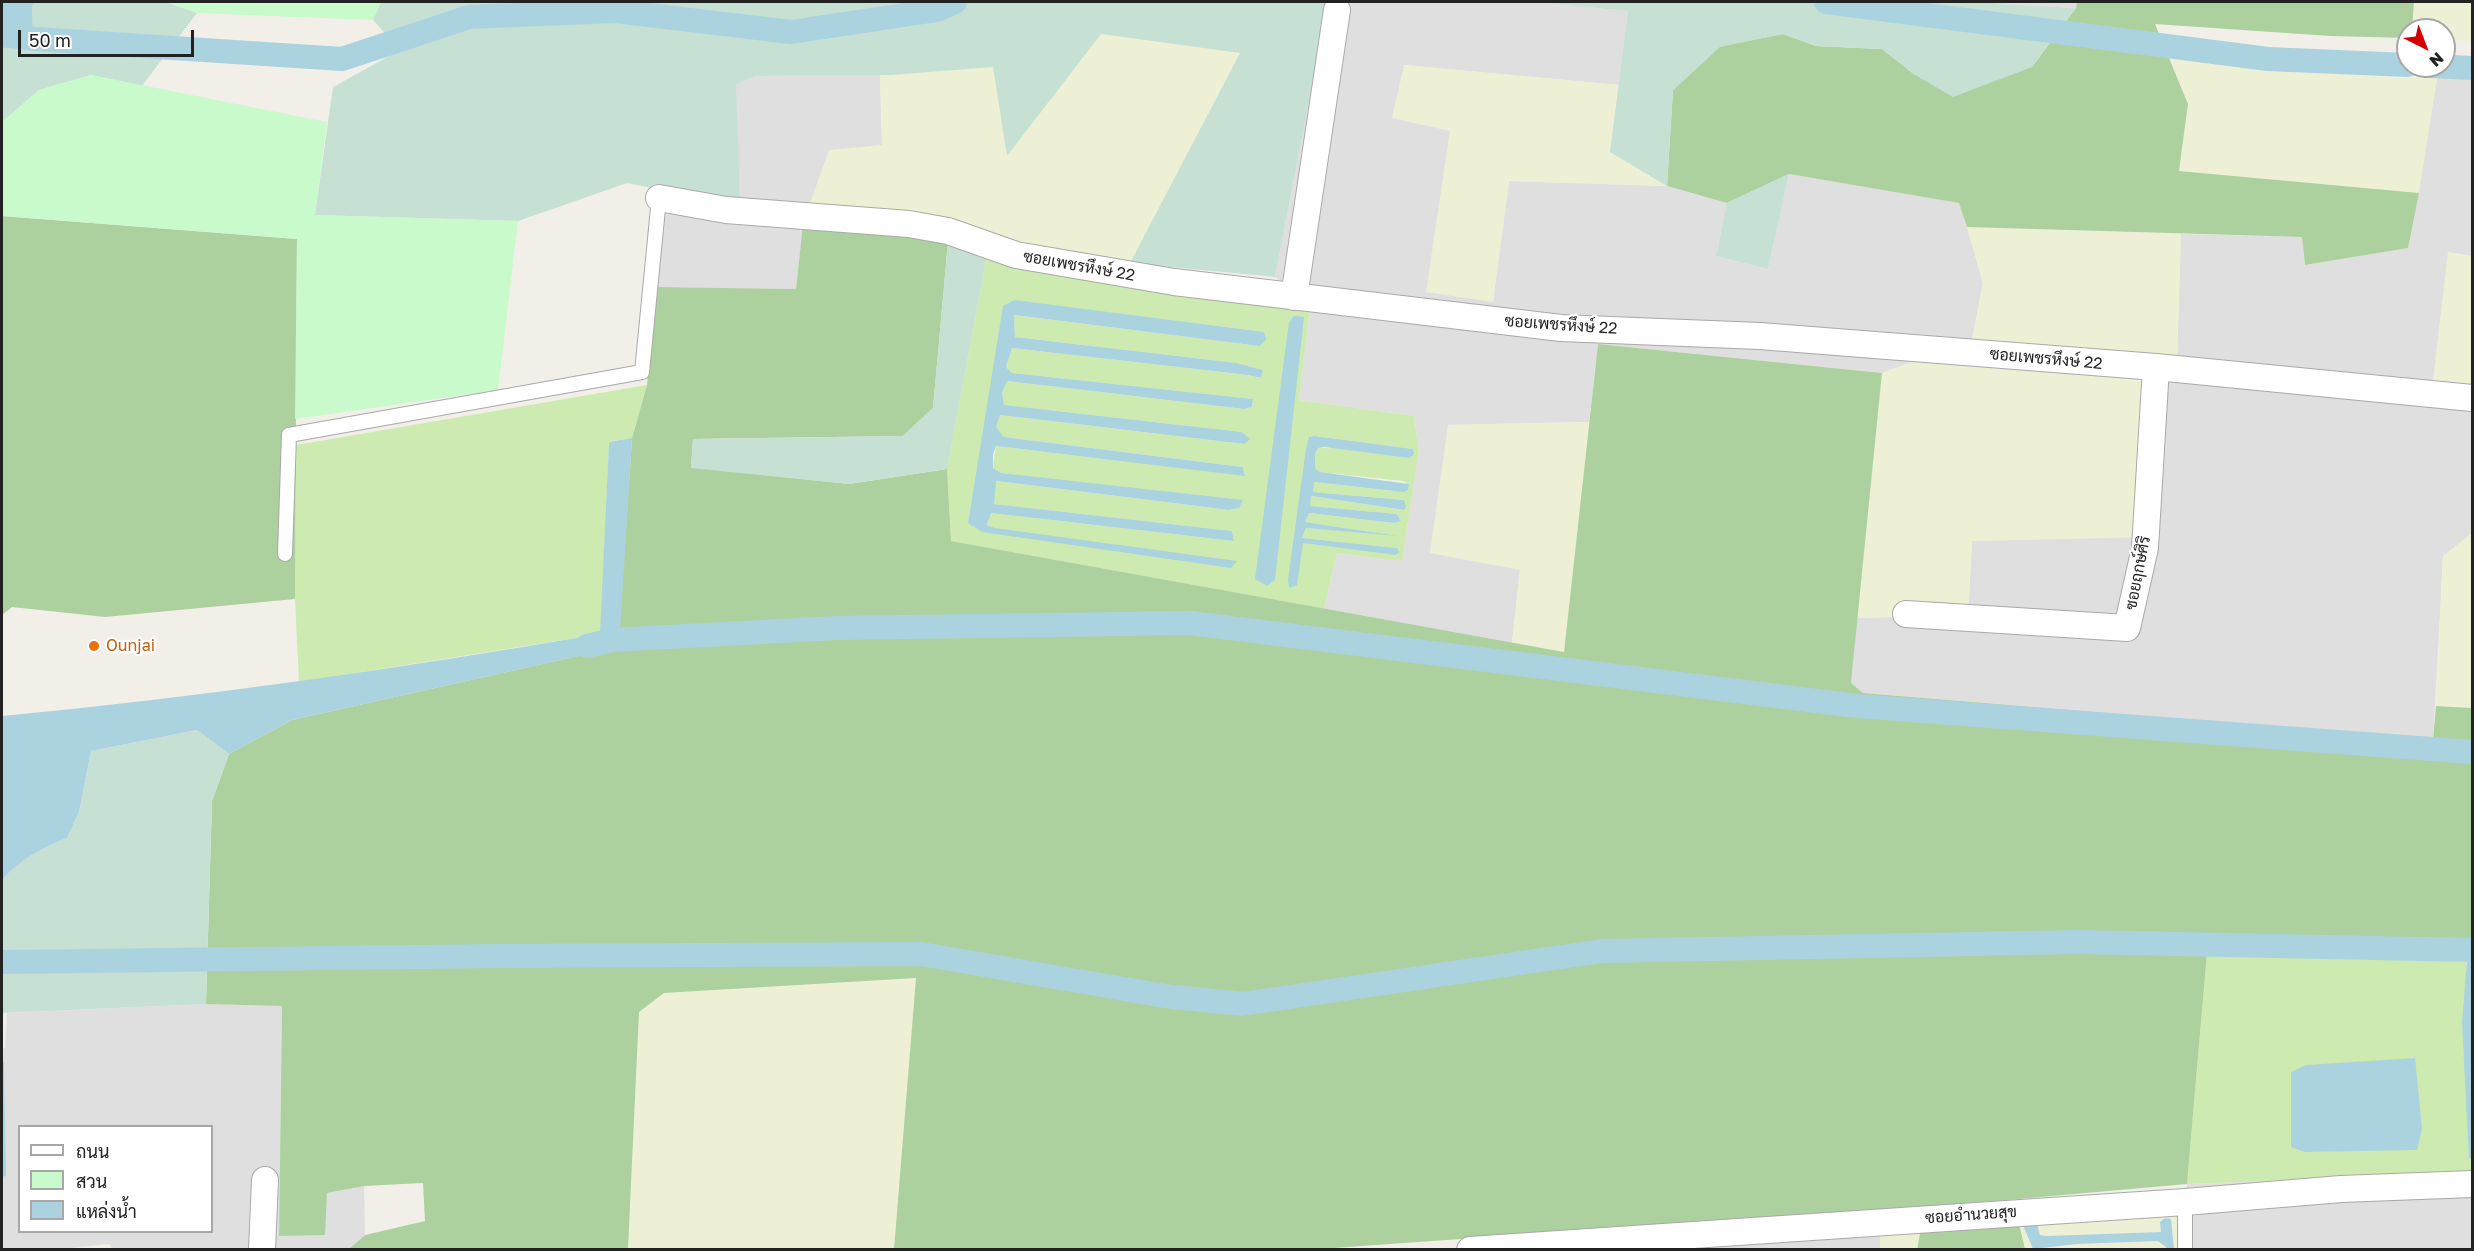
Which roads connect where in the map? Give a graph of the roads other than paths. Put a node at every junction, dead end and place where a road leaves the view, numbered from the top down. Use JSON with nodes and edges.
{"nodes":[{"id":1,"x":1337,"y":10,"type":"dead end"},
{"id":2,"x":659,"y":198,"type":"joint"},
{"id":3,"x":1293,"y":297,"type":"junction"},
{"id":4,"x":2156,"y":367,"type":"junction"},
{"id":5,"x":2472,"y":398,"type":"edge"},
{"id":6,"x":285,"y":554,"type":"dead end"},
{"id":7,"x":1906,"y":614,"type":"dead end"},
{"id":8,"x":265,"y":1180,"type":"dead end"},
{"id":9,"x":2472,"y":1184,"type":"edge"},
{"id":10,"x":2185,"y":1202,"type":"junction"},
{"id":11,"x":262,"y":1250,"type":"edge"},
{"id":12,"x":1470,"y":1250,"type":"edge"},
{"id":13,"x":2185,"y":1250,"type":"edge"}],
"edges":[{"from":1,"to":3,"type":"street"},
{"from":2,"to":3,"type":"street","name":"ซอยเพชรหึงษ์ 22"},
{"from":2,"to":6,"type":"lane"},
{"from":3,"to":4,"type":"street","name":"ซอยเพชรหึงษ์ 22"},
{"from":4,"to":5,"type":"street","name":"ซอยเพชรหึงษ์ 22"},
{"from":4,"to":7,"type":"street","name":"ซอยฤกษ์ศิริ"},
{"from":8,"to":11,"type":"street"},
{"from":9,"to":10,"type":"street","name":"ซอยอำนวยสุข"},
{"from":10,"to":12,"type":"street","name":"ซอยอำนวยสุข"},
{"from":10,"to":13,"type":"lane"}]}
